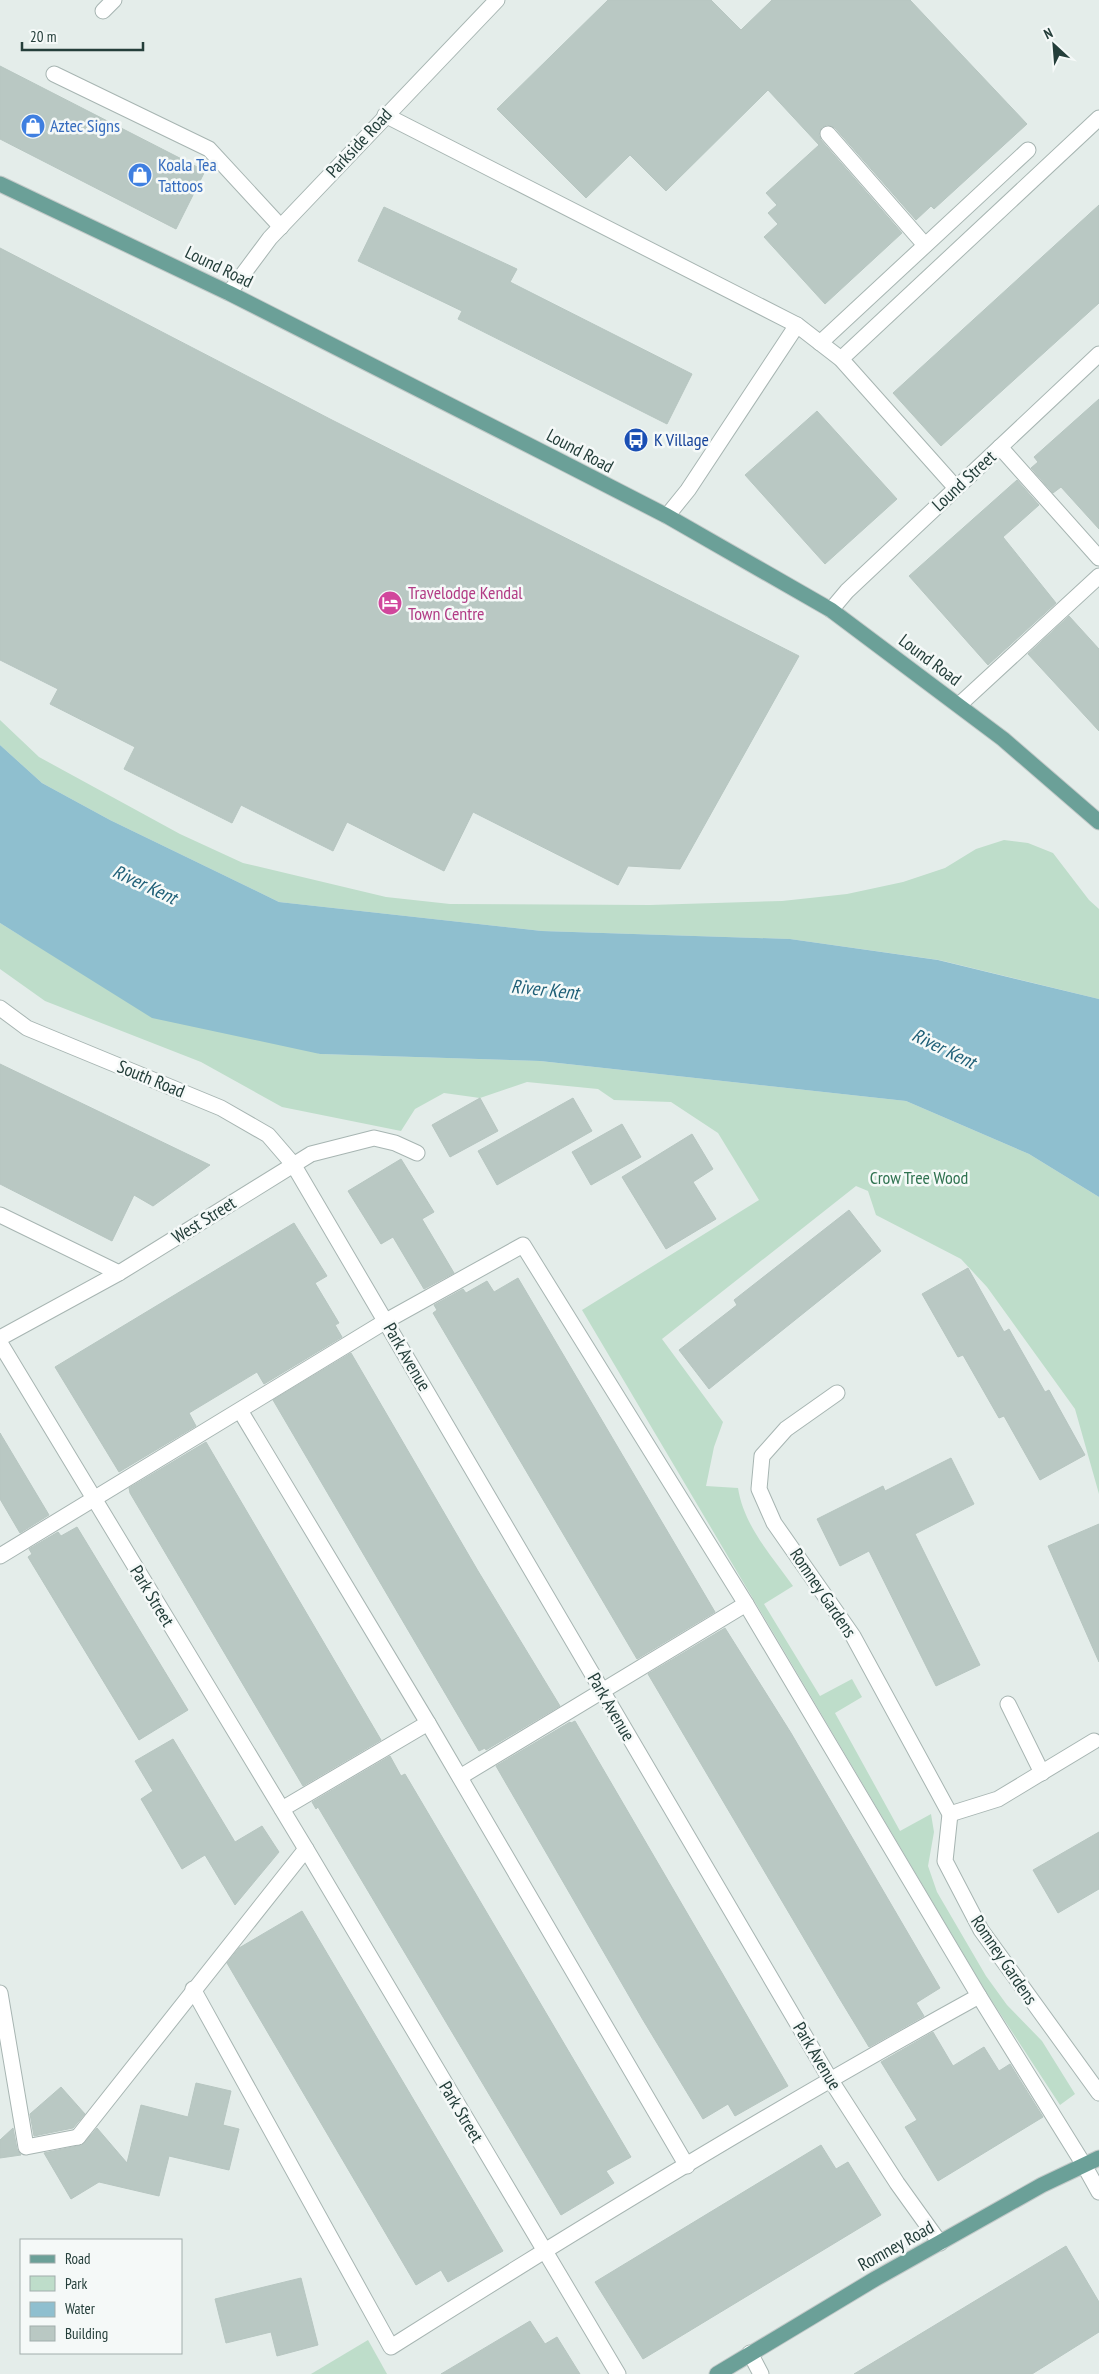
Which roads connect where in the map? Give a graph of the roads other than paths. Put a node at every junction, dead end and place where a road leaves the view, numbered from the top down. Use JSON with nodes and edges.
{"nodes":[{"id":1,"x":114,"y":0,"type":"edge"},
{"id":2,"x":497,"y":0,"type":"edge"},
{"id":3,"x":103,"y":11,"type":"dead end"},
{"id":4,"x":54,"y":74,"type":"dead end"},
{"id":5,"x":385,"y":115,"type":"junction"},
{"id":6,"x":1099,"y":118,"type":"edge"},
{"id":7,"x":828,"y":134,"type":"dead end"},
{"id":8,"x":1028,"y":150,"type":"dead end"},
{"id":9,"x":0,"y":184,"type":"edge"},
{"id":10,"x":280,"y":227,"type":"junction"},
{"id":11,"x":925,"y":245,"type":"junction"},
{"id":12,"x":229,"y":293,"type":"junction"},
{"id":13,"x":797,"y":325,"type":"junction"},
{"id":14,"x":820,"y":343,"type":"junction"},
{"id":15,"x":1099,"y":354,"type":"edge"},
{"id":16,"x":840,"y":359,"type":"junction"},
{"id":17,"x":1000,"y":447,"type":"junction"},
{"id":18,"x":956,"y":488,"type":"junction"},
{"id":19,"x":667,"y":516,"type":"junction"},
{"id":20,"x":1099,"y":558,"type":"edge"},
{"id":21,"x":1099,"y":576,"type":"edge"},
{"id":22,"x":831,"y":610,"type":"junction"},
{"id":23,"x":959,"y":705,"type":"junction"},
{"id":24,"x":1099,"y":822,"type":"edge"},
{"id":25,"x":0,"y":1008,"type":"edge"},
{"id":26,"x":417,"y":1153,"type":"dead end"},
{"id":27,"x":293,"y":1164,"type":"junction"},
{"id":28,"x":0,"y":1215,"type":"edge"},
{"id":29,"x":119,"y":1273,"type":"junction"},
{"id":30,"x":386,"y":1321,"type":"junction"},
{"id":31,"x":0,"y":1338,"type":"edge"},
{"id":32,"x":0,"y":1343,"type":"edge"},
{"id":33,"x":837,"y":1393,"type":"dead end"},
{"id":34,"x":241,"y":1412,"type":"junction"},
{"id":35,"x":94,"y":1501,"type":"junction"},
{"id":36,"x":0,"y":1556,"type":"edge"},
{"id":37,"x":746,"y":1604,"type":"junction"},
{"id":38,"x":602,"y":1692,"type":"junction"},
{"id":39,"x":1008,"y":1704,"type":"dead end"},
{"id":40,"x":428,"y":1723,"type":"junction"},
{"id":41,"x":1094,"y":1741,"type":"dead end"},
{"id":42,"x":1042,"y":1773,"type":"junction"},
{"id":43,"x":460,"y":1777,"type":"junction"},
{"id":44,"x":282,"y":1809,"type":"junction"},
{"id":45,"x":950,"y":1814,"type":"junction"},
{"id":46,"x":306,"y":1848,"type":"junction"},
{"id":47,"x":194,"y":1989,"type":"junction"},
{"id":48,"x":0,"y":1993,"type":"edge"},
{"id":49,"x":979,"y":1996,"type":"junction"},
{"id":50,"x":830,"y":2078,"type":"junction"},
{"id":51,"x":1099,"y":2093,"type":"edge"},
{"id":52,"x":1099,"y":2158,"type":"edge"},
{"id":53,"x":1084,"y":2165,"type":"junction"},
{"id":54,"x":687,"y":2166,"type":"junction"},
{"id":55,"x":1099,"y":2192,"type":"edge"},
{"id":56,"x":940,"y":2243,"type":"junction"},
{"id":57,"x":543,"y":2251,"type":"junction"},
{"id":58,"x":750,"y":2353,"type":"junction"},
{"id":59,"x":618,"y":2374,"type":"edge"},
{"id":60,"x":717,"y":2374,"type":"edge"},
{"id":61,"x":761,"y":2374,"type":"edge"}],
"edges":[{"from":1,"to":3,"type":"street"},
{"from":2,"to":5,"type":"street","name":"Parkside Road"},
{"from":4,"to":10,"type":"street"},
{"from":5,"to":10,"type":"street","name":"Parkside Road"},
{"from":5,"to":13,"type":"street"},
{"from":6,"to":16,"type":"street"},
{"from":7,"to":11,"type":"street"},
{"from":8,"to":11,"type":"street"},
{"from":9,"to":12,"type":"main road","name":"Lound Road"},
{"from":10,"to":12,"type":"street","name":"Parkside Road"},
{"from":11,"to":14,"type":"street"},
{"from":12,"to":19,"type":"main road","name":"Lound Road"},
{"from":13,"to":14,"type":"street"},
{"from":13,"to":19,"type":"street"},
{"from":14,"to":16,"type":"street"},
{"from":15,"to":17,"type":"street","name":"Lound Street"},
{"from":16,"to":18,"type":"street"},
{"from":17,"to":18,"type":"street","name":"Lound Street"},
{"from":17,"to":20,"type":"street"},
{"from":18,"to":22,"type":"street","name":"Lound Street"},
{"from":19,"to":22,"type":"main road","name":"Lound Road"},
{"from":21,"to":23,"type":"street"},
{"from":22,"to":23,"type":"main road","name":"Lound Road"},
{"from":23,"to":24,"type":"main road","name":"Lound Road"},
{"from":25,"to":27,"type":"street","name":"South Road"},
{"from":26,"to":27,"type":"street","name":"West Street"},
{"from":27,"to":29,"type":"street","name":"West Street"},
{"from":27,"to":30,"type":"street","name":"Park Avenue"},
{"from":28,"to":29,"type":"street"},
{"from":29,"to":31,"type":"street","name":"West Street"},
{"from":30,"to":34,"type":"street"},
{"from":30,"to":37,"type":"street"},
{"from":30,"to":38,"type":"street","name":"Park Avenue"},
{"from":32,"to":35,"type":"street","name":"Park Street"},
{"from":33,"to":45,"type":"street","name":"Romney Gardens"},
{"from":34,"to":35,"type":"street"},
{"from":34,"to":40,"type":"street"},
{"from":35,"to":36,"type":"street"},
{"from":35,"to":44,"type":"street","name":"Park Street"},
{"from":37,"to":38,"type":"street"},
{"from":37,"to":49,"type":"street"},
{"from":38,"to":43,"type":"street"},
{"from":38,"to":50,"type":"street","name":"Park Avenue"},
{"from":39,"to":42,"type":"street"},
{"from":40,"to":43,"type":"street"},
{"from":40,"to":44,"type":"street"},
{"from":41,"to":42,"type":"street"},
{"from":42,"to":45,"type":"street"},
{"from":43,"to":54,"type":"street"},
{"from":44,"to":46,"type":"street","name":"Park Street"},
{"from":45,"to":51,"type":"street","name":"Romney Gardens"},
{"from":46,"to":47,"type":"street"},
{"from":46,"to":57,"type":"street","name":"Park Street"},
{"from":47,"to":48,"type":"street"},
{"from":47,"to":57,"type":"street"},
{"from":49,"to":50,"type":"street"},
{"from":49,"to":53,"type":"street"},
{"from":50,"to":54,"type":"street"},
{"from":50,"to":56,"type":"street","name":"Park Avenue"},
{"from":52,"to":53,"type":"main road","name":"Romney Road"},
{"from":53,"to":55,"type":"street"},
{"from":53,"to":56,"type":"main road","name":"Romney Road"},
{"from":54,"to":57,"type":"street"},
{"from":56,"to":58,"type":"main road","name":"Romney Road"},
{"from":57,"to":59,"type":"street","name":"Park Street"},
{"from":58,"to":60,"type":"main road","name":"Romney Road"},
{"from":58,"to":61,"type":"street"}]}
